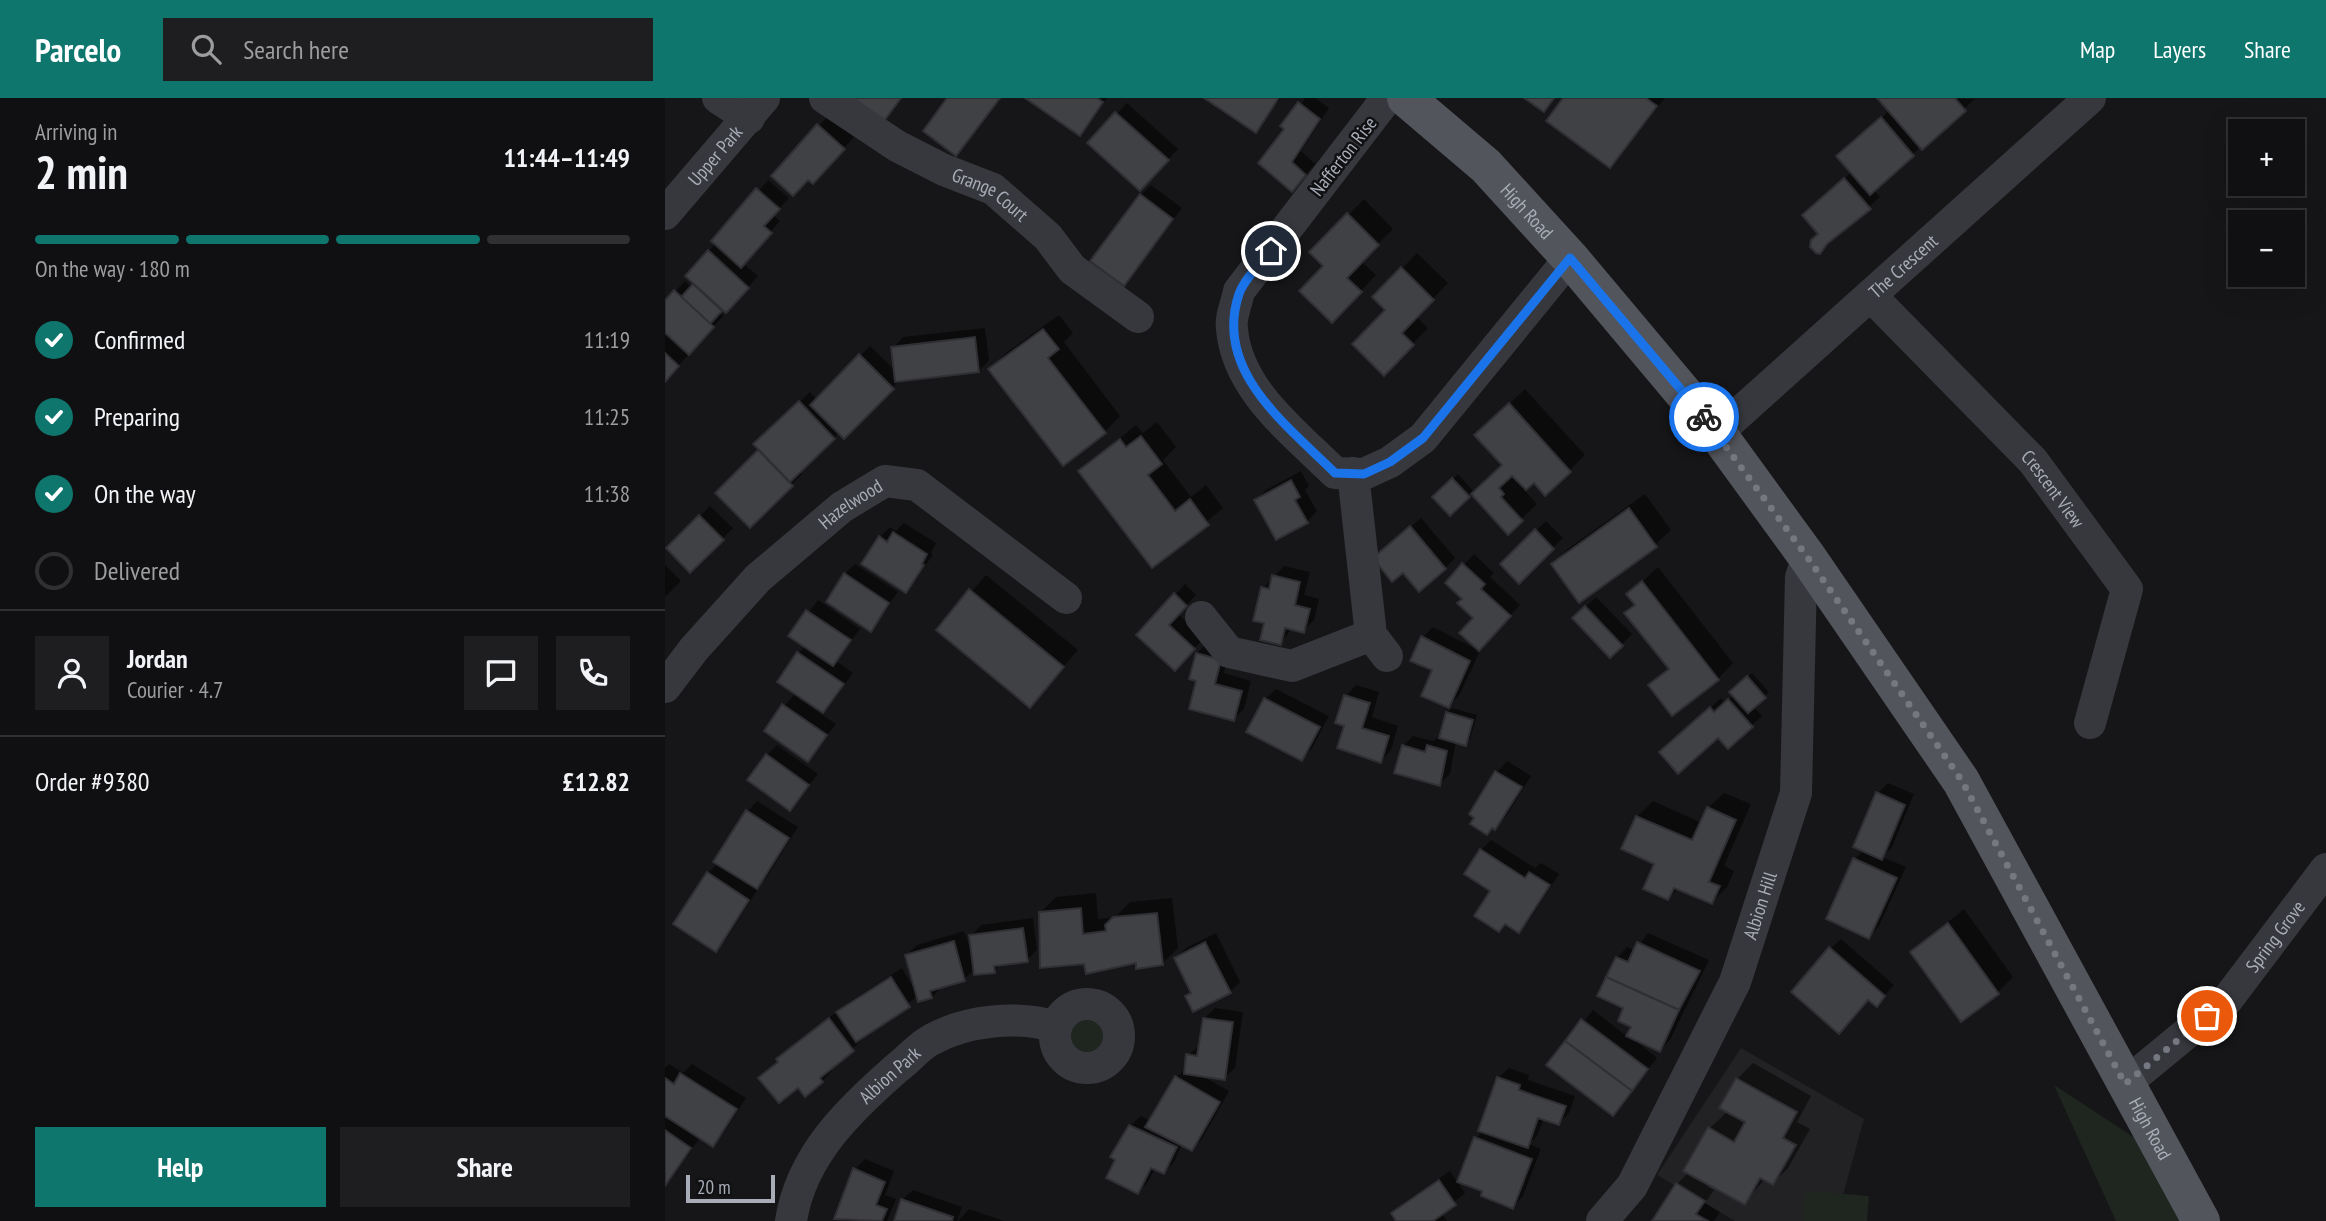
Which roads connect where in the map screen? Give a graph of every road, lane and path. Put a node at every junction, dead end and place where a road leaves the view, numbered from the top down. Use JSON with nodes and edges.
{"nodes":[{"id":1,"x":718,"y":98,"type":"edge"},
{"id":2,"x":825,"y":98,"type":"edge"},
{"id":3,"x":1388,"y":98,"type":"edge"},
{"id":4,"x":1406,"y":98,"type":"edge"},
{"id":5,"x":2090,"y":98,"type":"edge"},
{"id":6,"x":757,"y":108,"type":"edge"},
{"id":7,"x":665,"y":214,"type":"edge"},
{"id":8,"x":1570,"y":258,"type":"junction"},
{"id":9,"x":1872,"y":297,"type":"junction"},
{"id":10,"x":1138,"y":317,"type":"dead end"},
{"id":11,"x":1717,"y":433,"type":"junction"},
{"id":12,"x":1353,"y":473,"type":"junction"},
{"id":13,"x":1808,"y":558,"type":"junction"},
{"id":14,"x":1066,"y":598,"type":"dead end"},
{"id":15,"x":1201,"y":617,"type":"dead end"},
{"id":16,"x":665,"y":687,"type":"edge"},
{"id":17,"x":2090,"y":723,"type":"dead end"},
{"id":18,"x":2326,"y":869,"type":"edge"},
{"id":19,"x":1056,"y":1027,"type":"dead end"},
{"id":20,"x":2125,"y":1084,"type":"junction"},
{"id":21,"x":791,"y":1221,"type":"edge"},
{"id":22,"x":1602,"y":1221,"type":"edge"},
{"id":23,"x":2201,"y":1221,"type":"edge"}],
"edges":[{"from":1,"to":6,"type":"street"},
{"from":2,"to":10,"type":"street","name":"Grange Court"},
{"from":3,"to":12,"type":"street","name":"Nafferton Rise"},
{"from":4,"to":8,"type":"main road","name":"High Road"},
{"from":5,"to":9,"type":"street","name":"The Crescent"},
{"from":6,"to":7,"type":"street","name":"Upper Park"},
{"from":8,"to":11,"type":"main road","name":"High Road"},
{"from":8,"to":12,"type":"street"},
{"from":9,"to":11,"type":"street","name":"The Crescent"},
{"from":9,"to":17,"type":"street","name":"Crescent View"},
{"from":11,"to":13,"type":"main road","name":"High Road"},
{"from":12,"to":15,"type":"street"},
{"from":13,"to":20,"type":"main road","name":"High Road"},
{"from":13,"to":22,"type":"street","name":"Albion Hill"},
{"from":14,"to":16,"type":"street","name":"Hazelwood"},
{"from":18,"to":20,"type":"street","name":"Spring Grove"},
{"from":19,"to":21,"type":"street","name":"Albion Park"},
{"from":20,"to":23,"type":"main road","name":"High Road"}]}
